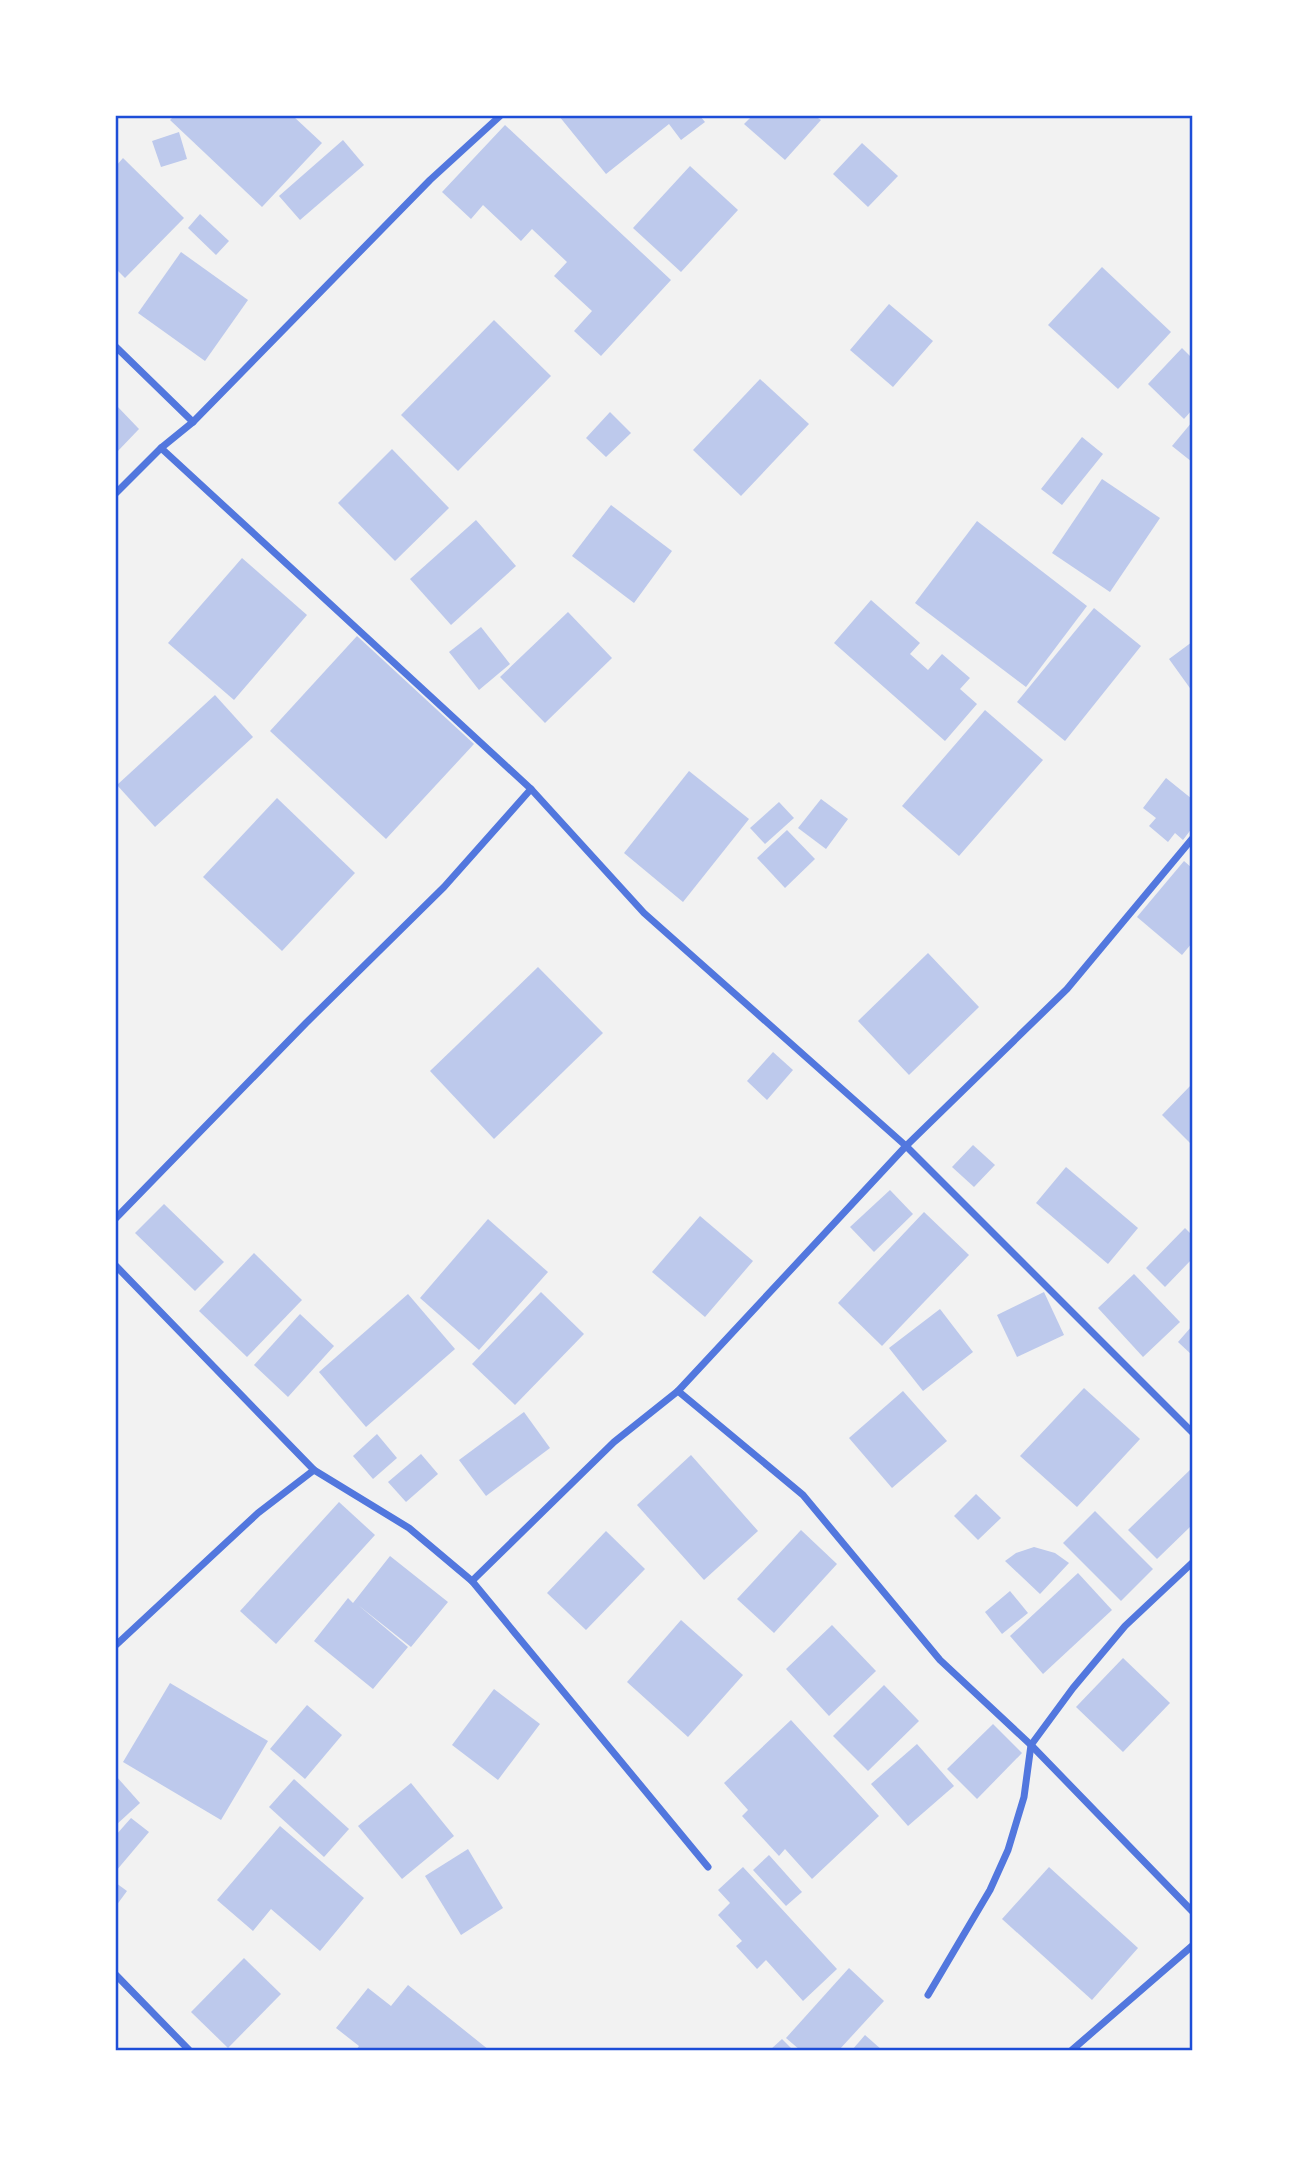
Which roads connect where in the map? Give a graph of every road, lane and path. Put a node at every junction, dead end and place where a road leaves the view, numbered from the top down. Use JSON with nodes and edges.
{"nodes":[{"id":1,"x":500,"y":116,"type":"edge"},
{"id":2,"x":116,"y":347,"type":"edge"},
{"id":3,"x":193,"y":422,"type":"junction"},
{"id":4,"x":161,"y":448,"type":"junction"},
{"id":5,"x":116,"y":493,"type":"edge"},
{"id":6,"x":531,"y":789,"type":"junction"},
{"id":7,"x":1192,"y":839,"type":"edge"},
{"id":8,"x":906,"y":1146,"type":"junction"},
{"id":9,"x":116,"y":1218,"type":"edge"},
{"id":10,"x":116,"y":1266,"type":"edge"},
{"id":11,"x":678,"y":1391,"type":"junction"},
{"id":12,"x":1192,"y":1432,"type":"edge"},
{"id":13,"x":314,"y":1470,"type":"junction"},
{"id":14,"x":1192,"y":1563,"type":"edge"},
{"id":15,"x":472,"y":1581,"type":"junction"},
{"id":16,"x":116,"y":1645,"type":"edge"},
{"id":17,"x":1031,"y":1745,"type":"junction"},
{"id":18,"x":708,"y":1867,"type":"dead end"},
{"id":19,"x":1192,"y":1911,"type":"edge"},
{"id":20,"x":1192,"y":1946,"type":"edge"},
{"id":21,"x":116,"y":1975,"type":"edge"},
{"id":22,"x":928,"y":1995,"type":"dead end"},
{"id":23,"x":189,"y":2050,"type":"edge"},
{"id":24,"x":1072,"y":2050,"type":"edge"}],
"edges":[{"from":1,"to":3,"type":"street"},
{"from":2,"to":3,"type":"street"},
{"from":3,"to":4,"type":"street"},
{"from":4,"to":5,"type":"street"},
{"from":4,"to":6,"type":"street"},
{"from":6,"to":8,"type":"street"},
{"from":6,"to":9,"type":"street"},
{"from":7,"to":8,"type":"street"},
{"from":8,"to":11,"type":"street"},
{"from":8,"to":12,"type":"street"},
{"from":10,"to":13,"type":"street"},
{"from":11,"to":15,"type":"street"},
{"from":11,"to":17,"type":"street"},
{"from":13,"to":15,"type":"street"},
{"from":13,"to":16,"type":"street"},
{"from":14,"to":17,"type":"street"},
{"from":15,"to":18,"type":"street"},
{"from":17,"to":19,"type":"street"},
{"from":17,"to":22,"type":"street"},
{"from":20,"to":24,"type":"street"},
{"from":21,"to":23,"type":"street"}]}
